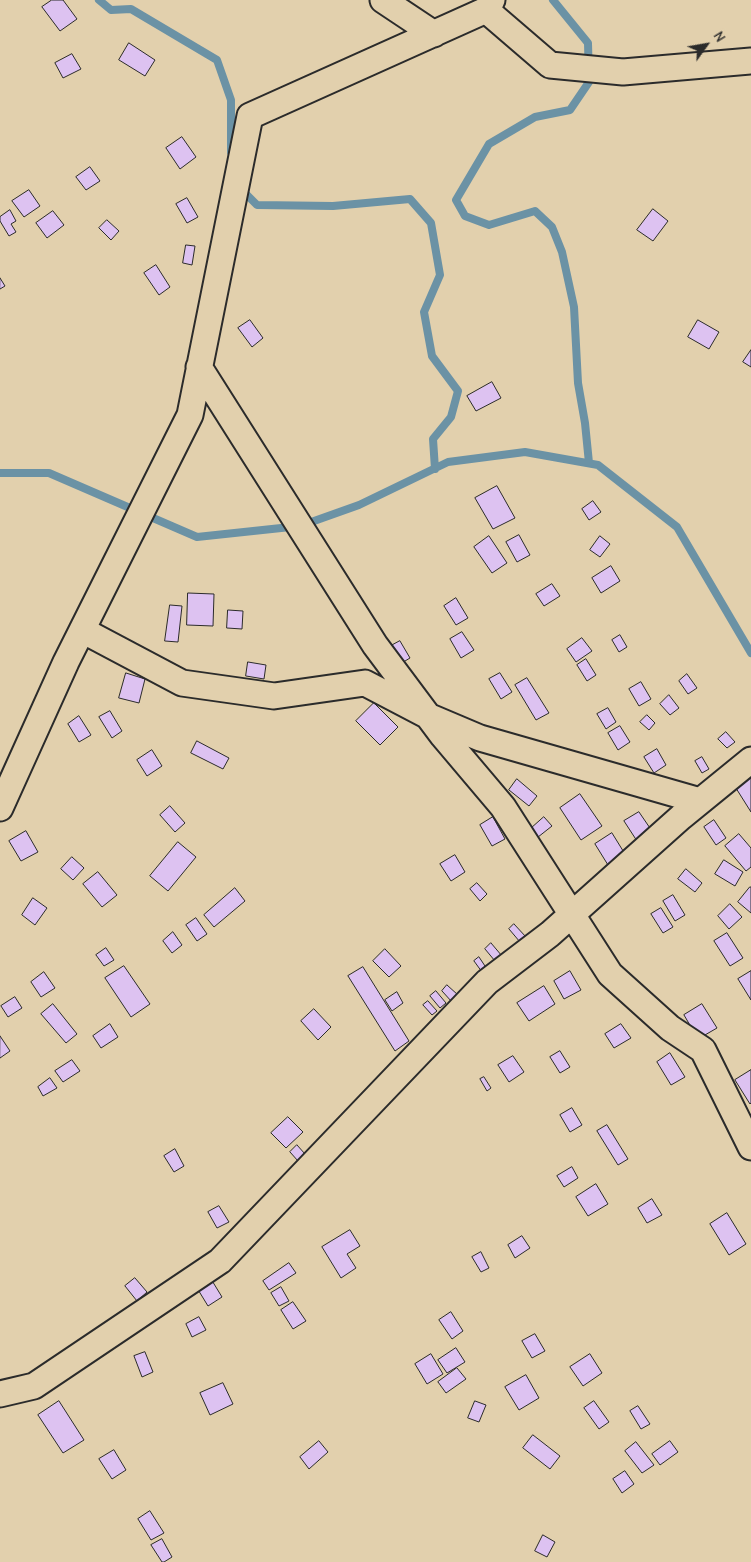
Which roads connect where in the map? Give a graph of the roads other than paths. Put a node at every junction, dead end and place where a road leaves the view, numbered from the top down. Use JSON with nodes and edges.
{"nodes":[{"id":1,"x":383,"y":0,"type":"edge"},
{"id":2,"x":489,"y":5,"type":"edge"},
{"id":3,"x":434,"y":34,"type":"junction"},
{"id":4,"x":751,"y":61,"type":"edge"},
{"id":5,"x":199,"y":367,"type":"junction"},
{"id":6,"x":82,"y":630,"type":"junction"},
{"id":7,"x":428,"y":716,"type":"junction"},
{"id":8,"x":751,"y":760,"type":"edge"},
{"id":9,"x":700,"y":801,"type":"junction"},
{"id":10,"x":0,"y":808,"type":"edge"},
{"id":11,"x":570,"y":915,"type":"junction"},
{"id":12,"x":751,"y":1147,"type":"edge"},
{"id":13,"x":0,"y":1394,"type":"edge"}],
"edges":[{"from":1,"to":3,"type":"street"},
{"from":2,"to":3,"type":"street"},
{"from":2,"to":4,"type":"street"},
{"from":3,"to":5,"type":"street"},
{"from":5,"to":6,"type":"street"},
{"from":5,"to":7,"type":"street"},
{"from":6,"to":7,"type":"street"},
{"from":6,"to":10,"type":"street"},
{"from":7,"to":9,"type":"street"},
{"from":7,"to":11,"type":"street"},
{"from":8,"to":9,"type":"street"},
{"from":9,"to":11,"type":"street"},
{"from":11,"to":12,"type":"street"},
{"from":11,"to":13,"type":"street"}]}
